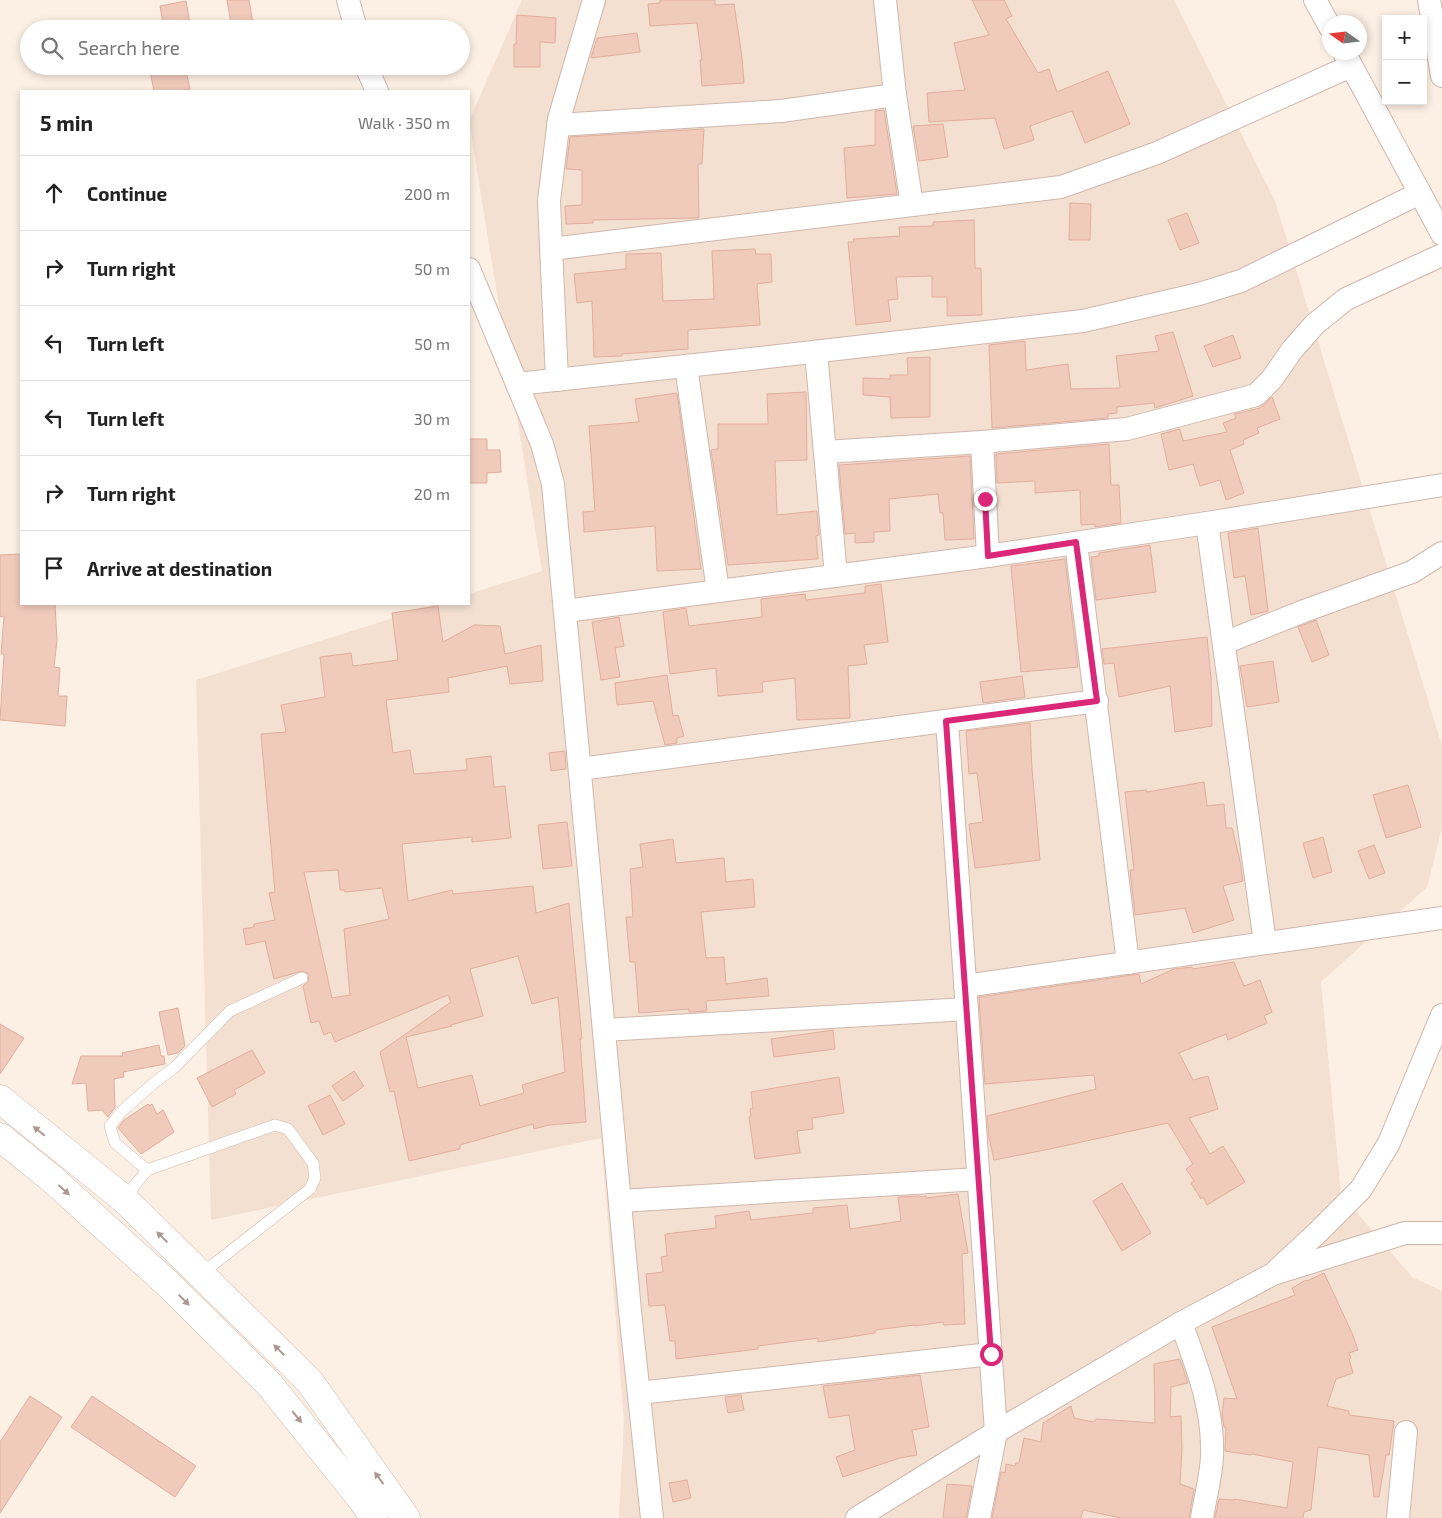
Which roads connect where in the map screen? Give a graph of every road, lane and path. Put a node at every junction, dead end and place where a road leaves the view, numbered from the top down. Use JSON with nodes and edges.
{"nodes":[{"id":1,"x":348,"y":0,"type":"edge"},
{"id":2,"x":594,"y":0,"type":"edge"},
{"id":3,"x":885,"y":0,"type":"edge"},
{"id":4,"x":1315,"y":0,"type":"edge"},
{"id":5,"x":1428,"y":0,"type":"edge"},
{"id":6,"x":1323,"y":15,"type":"edge"},
{"id":7,"x":354,"y":20,"type":"edge"},
{"id":8,"x":1345,"y":60,"type":"edge"},
{"id":9,"x":1348,"y":60,"type":"edge"},
{"id":10,"x":370,"y":75,"type":"edge"},
{"id":11,"x":1442,"y":76,"type":"edge"},
{"id":12,"x":376,"y":90,"type":"edge"},
{"id":13,"x":895,"y":94,"type":"junction"},
{"id":14,"x":558,"y":125,"type":"junction"},
{"id":15,"x":1420,"y":193,"type":"junction"},
{"id":16,"x":912,"y":205,"type":"junction"},
{"id":17,"x":1442,"y":234,"type":"edge"},
{"id":18,"x":551,"y":249,"type":"junction"},
{"id":19,"x":1442,"y":255,"type":"edge"},
{"id":20,"x":470,"y":271,"type":"edge"},
{"id":21,"x":816,"y":352,"type":"junction"},
{"id":22,"x":686,"y":366,"type":"junction"},
{"id":23,"x":557,"y":380,"type":"junction"},
{"id":24,"x":518,"y":384,"type":"junction"},
{"id":25,"x":982,"y":442,"type":"junction"},
{"id":26,"x":825,"y":452,"type":"junction"},
{"id":27,"x":1442,"y":485,"type":"edge"},
{"id":28,"x":1207,"y":523,"type":"junction"},
{"id":29,"x":1076,"y":542,"type":"junction"},
{"id":30,"x":1442,"y":553,"type":"edge"},
{"id":31,"x":988,"y":556,"type":"junction"},
{"id":32,"x":836,"y":576,"type":"junction"},
{"id":33,"x":718,"y":591,"type":"junction"},
{"id":34,"x":565,"y":611,"type":"junction"},
{"id":35,"x":1224,"y":644,"type":"junction"},
{"id":36,"x":1097,"y":701,"type":"junction"},
{"id":37,"x":946,"y":721,"type":"junction"},
{"id":38,"x":580,"y":770,"type":"junction"},
{"id":39,"x":1442,"y":918,"type":"edge"},
{"id":40,"x":1265,"y":944,"type":"junction"},
{"id":41,"x":1128,"y":962,"type":"junction"},
{"id":42,"x":302,"y":978,"type":"dead end"},
{"id":43,"x":965,"y":986,"type":"junction"},
{"id":44,"x":967,"y":1009,"type":"junction"},
{"id":45,"x":1442,"y":1015,"type":"edge"},
{"id":46,"x":604,"y":1030,"type":"junction"},
{"id":47,"x":0,"y":1099,"type":"edge"},
{"id":48,"x":0,"y":1137,"type":"edge"},
{"id":49,"x":147,"y":1170,"type":"junction"},
{"id":50,"x":979,"y":1179,"type":"junction"},
{"id":51,"x":124,"y":1199,"type":"junction"},
{"id":52,"x":620,"y":1201,"type":"junction"},
{"id":53,"x":1442,"y":1233,"type":"edge"},
{"id":54,"x":201,"y":1274,"type":"junction"},
{"id":55,"x":1272,"y":1274,"type":"junction"},
{"id":56,"x":1181,"y":1323,"type":"junction"},
{"id":57,"x":991,"y":1354,"type":"junction"},
{"id":58,"x":639,"y":1392,"type":"junction"},
{"id":59,"x":996,"y":1432,"type":"junction"},
{"id":60,"x":1406,"y":1432,"type":"dead end"},
{"id":61,"x":374,"y":1518,"type":"edge"},
{"id":62,"x":406,"y":1518,"type":"edge"},
{"id":63,"x":652,"y":1518,"type":"edge"},
{"id":64,"x":857,"y":1518,"type":"edge"},
{"id":65,"x":979,"y":1518,"type":"edge"},
{"id":66,"x":1202,"y":1518,"type":"edge"},
{"id":67,"x":1398,"y":1518,"type":"edge"}],
"edges":[{"from":1,"to":7,"type":"street"},
{"from":2,"to":14,"type":"street"},
{"from":3,"to":13,"type":"street"},
{"from":4,"to":6,"type":"street"},
{"from":5,"to":11,"type":"street"},
{"from":8,"to":16,"type":"street"},
{"from":9,"to":15,"type":"street"},
{"from":10,"to":12,"type":"street"},
{"from":13,"to":14,"type":"street"},
{"from":13,"to":16,"type":"street"},
{"from":14,"to":18,"type":"street"},
{"from":15,"to":17,"type":"street"},
{"from":15,"to":21,"type":"street"},
{"from":16,"to":18,"type":"street"},
{"from":18,"to":23,"type":"street"},
{"from":19,"to":25,"type":"street"},
{"from":20,"to":24,"type":"street"},
{"from":21,"to":22,"type":"street"},
{"from":21,"to":26,"type":"street"},
{"from":22,"to":23,"type":"street"},
{"from":22,"to":33,"type":"street"},
{"from":23,"to":24,"type":"street"},
{"from":24,"to":34,"type":"street"},
{"from":25,"to":26,"type":"street"},
{"from":25,"to":31,"type":"street"},
{"from":26,"to":32,"type":"street"},
{"from":27,"to":28,"type":"street"},
{"from":28,"to":29,"type":"street"},
{"from":28,"to":35,"type":"street"},
{"from":29,"to":31,"type":"street"},
{"from":29,"to":36,"type":"street"},
{"from":30,"to":35,"type":"street"},
{"from":31,"to":32,"type":"street"},
{"from":32,"to":33,"type":"street"},
{"from":33,"to":34,"type":"street"},
{"from":34,"to":38,"type":"street"},
{"from":35,"to":40,"type":"street"},
{"from":36,"to":37,"type":"street"},
{"from":36,"to":41,"type":"street"},
{"from":37,"to":38,"type":"street"},
{"from":37,"to":43,"type":"street"},
{"from":38,"to":46,"type":"street"},
{"from":39,"to":40,"type":"street"},
{"from":40,"to":41,"type":"street"},
{"from":41,"to":43,"type":"street"},
{"from":42,"to":49,"type":"lane"},
{"from":43,"to":44,"type":"street"},
{"from":44,"to":46,"type":"street"},
{"from":44,"to":50,"type":"street"},
{"from":45,"to":55,"type":"street"},
{"from":46,"to":52,"type":"street"},
{"from":51,"to":47,"type":"street","one_way":true},
{"from":48,"to":61,"type":"street","one_way":true},
{"from":49,"to":51,"type":"lane"},
{"from":49,"to":54,"type":"lane"},
{"from":50,"to":52,"type":"street"},
{"from":50,"to":57,"type":"street"},
{"from":54,"to":51,"type":"street","one_way":true},
{"from":52,"to":58,"type":"street"},
{"from":53,"to":55,"type":"street"},
{"from":62,"to":54,"type":"street","one_way":true},
{"from":55,"to":56,"type":"street"},
{"from":56,"to":59,"type":"street"},
{"from":56,"to":66,"type":"street"},
{"from":57,"to":58,"type":"street"},
{"from":57,"to":59,"type":"street"},
{"from":58,"to":63,"type":"street"},
{"from":59,"to":64,"type":"street"},
{"from":59,"to":65,"type":"street"},
{"from":60,"to":67,"type":"street"}]}
